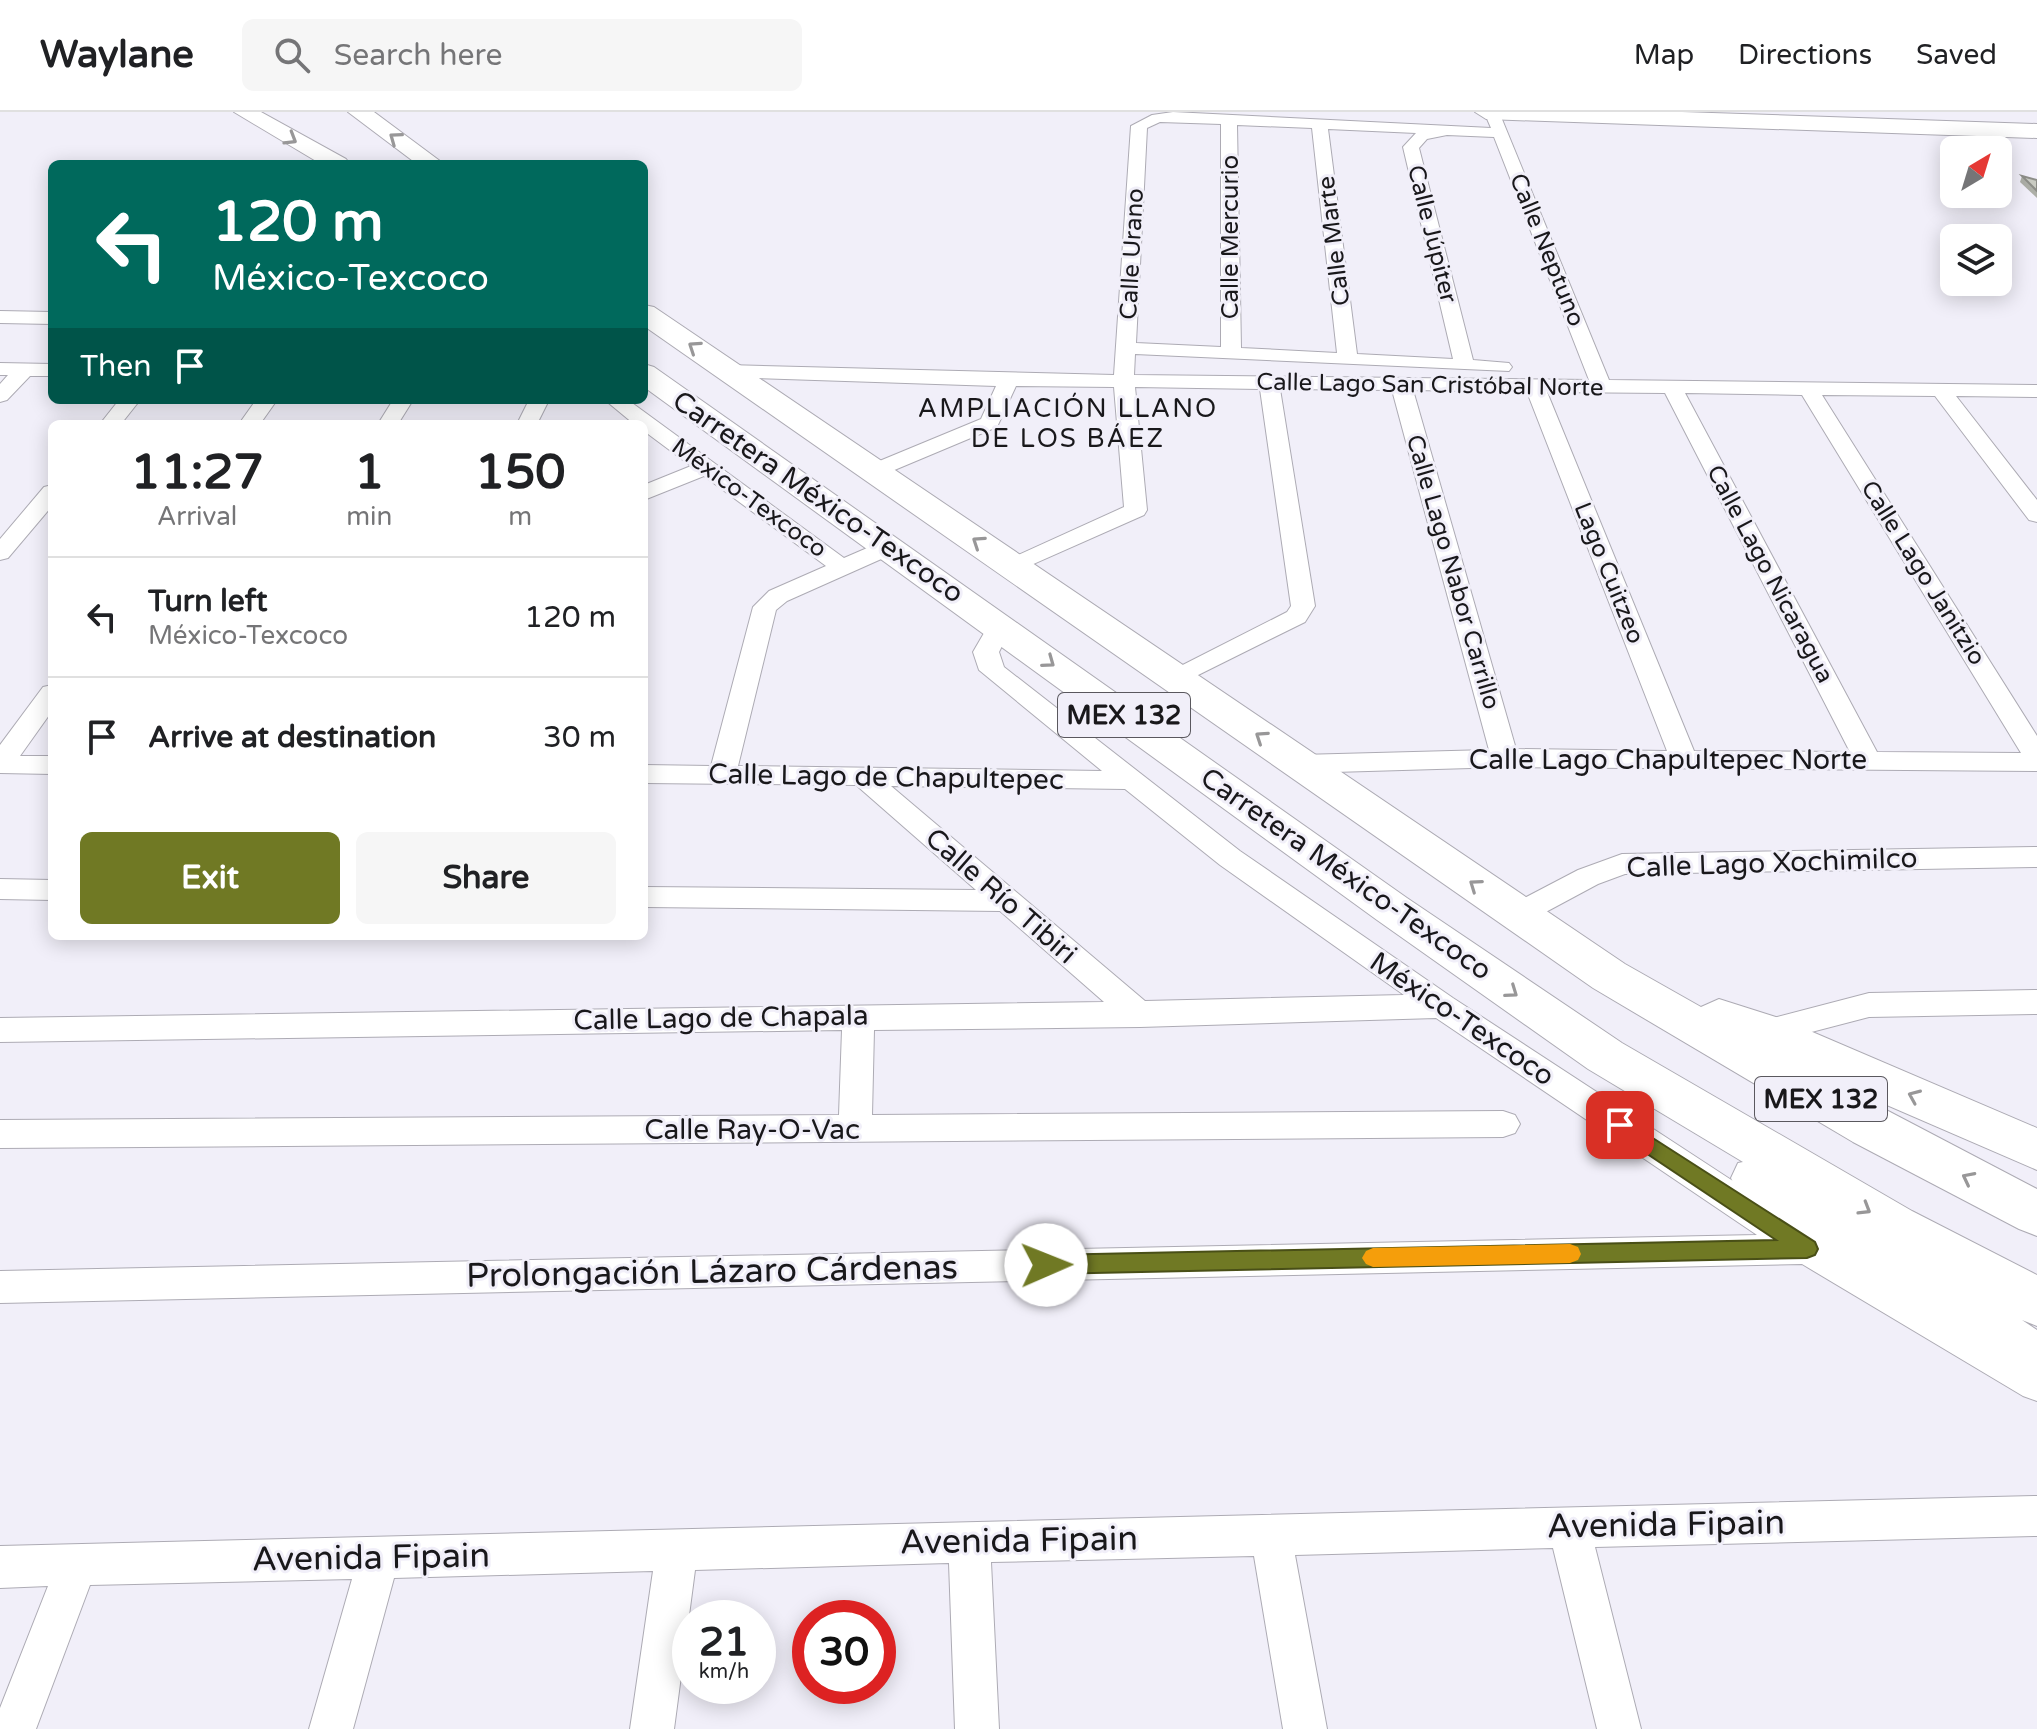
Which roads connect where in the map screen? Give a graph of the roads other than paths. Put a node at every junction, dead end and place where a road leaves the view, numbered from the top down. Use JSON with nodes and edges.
{"nodes":[{"id":1,"x":245,"y":112,"type":"edge"},
{"id":2,"x":359,"y":112,"type":"edge"},
{"id":3,"x":1486,"y":112,"type":"edge"},
{"id":4,"x":1278,"y":117,"type":"edge"},
{"id":5,"x":1229,"y":120,"type":"junction"},
{"id":6,"x":306,"y":121,"type":"dead end"},
{"id":7,"x":1497,"y":122,"type":"edge"},
{"id":8,"x":1319,"y":123,"type":"junction"},
{"id":9,"x":1450,"y":130,"type":"junction"},
{"id":10,"x":2037,"y":131,"type":"edge"},
{"id":11,"x":331,"y":160,"type":"edge"},
{"id":12,"x":356,"y":160,"type":"edge"},
{"id":13,"x":426,"y":160,"type":"edge"},
{"id":14,"x":648,"y":316,"type":"edge"},
{"id":15,"x":0,"y":317,"type":"edge"},
{"id":16,"x":48,"y":318,"type":"edge"},
{"id":17,"x":1126,"y":348,"type":"junction"},
{"id":18,"x":1231,"y":354,"type":"junction"},
{"id":19,"x":1348,"y":359,"type":"junction"},
{"id":20,"x":1464,"y":365,"type":"junction"},
{"id":21,"x":0,"y":369,"type":"edge"},
{"id":22,"x":25,"y":369,"type":"junction"},
{"id":23,"x":48,"y":370,"type":"edge"},
{"id":24,"x":727,"y":371,"type":"junction"},
{"id":25,"x":648,"y":376,"type":"edge"},
{"id":26,"x":1599,"y":379,"type":"junction"},
{"id":27,"x":1008,"y":380,"type":"junction"},
{"id":28,"x":1124,"y":381,"type":"junction"},
{"id":29,"x":1269,"y":383,"type":"junction"},
{"id":30,"x":1401,"y":385,"type":"junction"},
{"id":31,"x":1535,"y":386,"type":"junction"},
{"id":32,"x":1672,"y":388,"type":"junction"},
{"id":33,"x":1808,"y":388,"type":"junction"},
{"id":34,"x":1940,"y":389,"type":"junction"},
{"id":35,"x":2037,"y":391,"type":"edge"},
{"id":36,"x":0,"y":396,"type":"edge"},
{"id":37,"x":127,"y":404,"type":"edge"},
{"id":38,"x":621,"y":404,"type":"edge"},
{"id":39,"x":708,"y":418,"type":"junction"},
{"id":40,"x":113,"y":420,"type":"edge"},
{"id":41,"x":643,"y":420,"type":"edge"},
{"id":42,"x":648,"y":424,"type":"edge"},
{"id":43,"x":679,"y":446,"type":"junction"},
{"id":44,"x":707,"y":467,"type":"junction"},
{"id":45,"x":784,"y":471,"type":"junction"},
{"id":46,"x":873,"y":472,"type":"junction"},
{"id":47,"x":648,"y":491,"type":"edge"},
{"id":48,"x":742,"y":491,"type":"junction"},
{"id":49,"x":48,"y":497,"type":"edge"},
{"id":50,"x":2037,"y":515,"type":"edge"},
{"id":51,"x":889,"y":547,"type":"junction"},
{"id":52,"x":0,"y":553,"type":"edge"},
{"id":53,"x":1013,"y":566,"type":"junction"},
{"id":54,"x":843,"y":568,"type":"junction"},
{"id":55,"x":1000,"y":626,"type":"junction"},
{"id":56,"x":1174,"y":679,"type":"junction"},
{"id":57,"x":48,"y":698,"type":"edge"},
{"id":58,"x":1505,"y":758,"type":"junction"},
{"id":59,"x":1684,"y":759,"type":"junction"},
{"id":60,"x":1868,"y":760,"type":"junction"},
{"id":61,"x":2037,"y":760,"type":"edge"},
{"id":62,"x":0,"y":764,"type":"edge"},
{"id":63,"x":1300,"y":764,"type":"junction"},
{"id":64,"x":48,"y":765,"type":"edge"},
{"id":65,"x":648,"y":774,"type":"edge"},
{"id":66,"x":722,"y":775,"type":"junction"},
{"id":67,"x":862,"y":776,"type":"junction"},
{"id":68,"x":1128,"y":780,"type":"junction"},
{"id":69,"x":2037,"y":857,"type":"edge"},
{"id":70,"x":0,"y":889,"type":"edge"},
{"id":71,"x":48,"y":890,"type":"edge"},
{"id":72,"x":648,"y":897,"type":"edge"},
{"id":73,"x":1007,"y":901,"type":"junction"},
{"id":74,"x":1518,"y":914,"type":"junction"},
{"id":75,"x":1609,"y":976,"type":"junction"},
{"id":76,"x":2037,"y":1002,"type":"edge"},
{"id":77,"x":1442,"y":1006,"type":"junction"},
{"id":78,"x":1140,"y":1015,"type":"junction"},
{"id":79,"x":858,"y":1016,"type":"junction"},
{"id":80,"x":0,"y":1030,"type":"edge"},
{"id":81,"x":1765,"y":1032,"type":"junction"},
{"id":82,"x":1605,"y":1056,"type":"junction"},
{"id":83,"x":1503,"y":1124,"type":"dead end"},
{"id":84,"x":855,"y":1129,"type":"junction"},
{"id":85,"x":0,"y":1134,"type":"edge"},
{"id":86,"x":2037,"y":1150,"type":"edge"},
{"id":87,"x":2037,"y":1214,"type":"edge"},
{"id":88,"x":1807,"y":1249,"type":"junction"},
{"id":89,"x":0,"y":1287,"type":"edge"},
{"id":90,"x":2037,"y":1302,"type":"edge"},
{"id":91,"x":2037,"y":1360,"type":"edge"},
{"id":92,"x":2037,"y":1384,"type":"edge"},
{"id":93,"x":2037,"y":1516,"type":"edge"},
{"id":94,"x":1569,"y":1527,"type":"junction"},
{"id":95,"x":1271,"y":1535,"type":"junction"},
{"id":96,"x":969,"y":1542,"type":"junction"},
{"id":97,"x":677,"y":1550,"type":"junction"},
{"id":98,"x":379,"y":1557,"type":"junction"},
{"id":99,"x":77,"y":1565,"type":"junction"},
{"id":100,"x":0,"y":1567,"type":"edge"},
{"id":101,"x":14,"y":1729,"type":"edge"},
{"id":102,"x":331,"y":1729,"type":"edge"},
{"id":103,"x":652,"y":1729,"type":"edge"},
{"id":104,"x":977,"y":1729,"type":"edge"},
{"id":105,"x":1305,"y":1729,"type":"edge"},
{"id":106,"x":1619,"y":1729,"type":"edge"}],
"edges":[{"from":1,"to":11,"type":"main road","one_way":true},
{"from":13,"to":2,"type":"main road","one_way":true},
{"from":3,"to":7,"type":"main road"},
{"from":4,"to":5,"type":"street"},
{"from":4,"to":8,"type":"street"},
{"from":5,"to":17,"type":"street","name":"Calle Urano"},
{"from":5,"to":18,"type":"street","name":"Calle Mercurio"},
{"from":6,"to":12,"type":"main road"},
{"from":7,"to":9,"type":"street"},
{"from":7,"to":10,"type":"main road"},
{"from":7,"to":26,"type":"street","name":"Calle Neptuno"},
{"from":8,"to":9,"type":"street"},
{"from":8,"to":19,"type":"street","name":"Calle Marte"},
{"from":9,"to":20,"type":"street","name":"Calle Júpiter"},
{"from":24,"to":14,"type":"main road","name":"Carretera México-Texcoco","number":"MEX 132","one_way":true},
{"from":15,"to":16,"type":"street"},
{"from":17,"to":18,"type":"street","name":"Calle Lago San Cristóbal Norte"},
{"from":17,"to":28,"type":"street","name":"Calle Urano"},
{"from":18,"to":19,"type":"street","name":"Calle Lago San Cristóbal Norte"},
{"from":19,"to":20,"type":"street","name":"Calle Lago San Cristóbal Norte"},
{"from":20,"to":26,"type":"street","name":"Calle Lago San Cristóbal Norte"},
{"from":21,"to":22,"type":"street"},
{"from":22,"to":23,"type":"street"},
{"from":22,"to":36,"type":"street"},
{"from":24,"to":27,"type":"street","name":"Calle Lago San Cristóbal Norte"},
{"from":24,"to":46,"type":"main road","name":"Carretera México-Texcoco","number":"MEX 132"},
{"from":25,"to":39,"type":"main road","name":"Carretera México-Texcoco","number":"MEX 132"},
{"from":26,"to":31,"type":"street","name":"Calle Lago San Cristóbal Norte"},
{"from":26,"to":32,"type":"street","name":"Calle Lago San Cristóbal Norte"},
{"from":27,"to":28,"type":"street","name":"Calle Lago San Cristóbal Norte"},
{"from":27,"to":46,"type":"street"},
{"from":28,"to":29,"type":"street","name":"Calle Lago San Cristóbal Norte"},
{"from":28,"to":53,"type":"street","name":"Calle Urano"},
{"from":29,"to":30,"type":"street","name":"Calle Lago San Cristóbal Norte"},
{"from":29,"to":56,"type":"street"},
{"from":30,"to":31,"type":"street","name":"Calle Lago San Cristóbal Norte"},
{"from":30,"to":58,"type":"street","name":"Calle Lago Nabor Carrillo"},
{"from":31,"to":59,"type":"street","name":"Lago Cuitzeo"},
{"from":32,"to":33,"type":"street","name":"Calle Lago San Cristóbal Norte"},
{"from":32,"to":60,"type":"street","name":"Calle Lago Nicaragua"},
{"from":33,"to":34,"type":"street","name":"Calle Lago San Cristóbal Norte"},
{"from":33,"to":61,"type":"street","name":"Calle Lago Janitzio"},
{"from":34,"to":35,"type":"street","name":"Calle Lago San Cristóbal Norte"},
{"from":34,"to":50,"type":"street"},
{"from":37,"to":40,"type":"street"},
{"from":38,"to":41,"type":"street","name":"México-Texcoco"},
{"from":39,"to":43,"type":"street"},
{"from":39,"to":45,"type":"main road","name":"Carretera México-Texcoco","number":"MEX 132"},
{"from":42,"to":43,"type":"street","name":"México-Texcoco"},
{"from":43,"to":44,"type":"street","name":"México-Texcoco"},
{"from":44,"to":47,"type":"street"},
{"from":44,"to":48,"type":"street","name":"México-Texcoco"},
{"from":45,"to":48,"type":"street"},
{"from":45,"to":51,"type":"main road","name":"Carretera México-Texcoco","number":"MEX 132"},
{"from":53,"to":46,"type":"main road","name":"Carretera México-Texcoco","number":"MEX 132","one_way":true},
{"from":48,"to":54,"type":"street","name":"México-Texcoco"},
{"from":49,"to":52,"type":"street"},
{"from":51,"to":54,"type":"street"},
{"from":51,"to":55,"type":"main road","name":"Carretera México-Texcoco","number":"MEX 132"},
{"from":53,"to":56,"type":"main road","name":"Carretera México-Texcoco","number":"MEX 132"},
{"from":54,"to":66,"type":"street"},
{"from":55,"to":68,"type":"street","name":"México-Texcoco"},
{"from":55,"to":82,"type":"main road","name":"Carretera México-Texcoco","number":"MEX 132","one_way":true},
{"from":63,"to":56,"type":"main road","name":"Carretera México-Texcoco","number":"MEX 132","one_way":true},
{"from":57,"to":62,"type":"street"},
{"from":58,"to":59,"type":"street","name":"Calle Lago Chapultepec Norte"},
{"from":58,"to":63,"type":"street","name":"Calle Lago Chapultepec Norte"},
{"from":59,"to":60,"type":"street","name":"Calle Lago Chapultepec Norte"},
{"from":60,"to":61,"type":"street","name":"Calle Lago Chapultepec Norte"},
{"from":62,"to":64,"type":"street"},
{"from":74,"to":63,"type":"main road","name":"Carretera México-Texcoco","number":"MEX 132","one_way":true},
{"from":65,"to":66,"type":"street","name":"Calle Lago de Chapultepec"},
{"from":66,"to":67,"type":"street","name":"Calle Lago de Chapultepec"},
{"from":67,"to":68,"type":"street","name":"Calle Lago de Chapultepec"},
{"from":67,"to":73,"type":"street","name":"Calle Río Tibiri"},
{"from":68,"to":77,"type":"street","name":"México-Texcoco"},
{"from":69,"to":74,"type":"street","name":"Calle Lago Xochimilco"},
{"from":70,"to":71,"type":"street"},
{"from":72,"to":73,"type":"street"},
{"from":73,"to":78,"type":"street","name":"Calle Río Tibiri"},
{"from":74,"to":75,"type":"main road","name":"Carretera México-Texcoco","number":"MEX 132"},
{"from":75,"to":81,"type":"main road"},
{"from":87,"to":75,"type":"main road","name":"Carretera México-Texcoco","number":"MEX 132","one_way":true},
{"from":76,"to":81,"type":"street"},
{"from":77,"to":78,"type":"street","name":"Calle Lago de Chapala"},
{"from":77,"to":88,"type":"street","name":"México-Texcoco"},
{"from":78,"to":79,"type":"street","name":"Calle Lago de Chapala"},
{"from":79,"to":80,"type":"street","name":"Calle Lago de Chapala"},
{"from":79,"to":84,"type":"street"},
{"from":86,"to":81,"type":"main road","one_way":true},
{"from":82,"to":90,"type":"main road","name":"Carretera México-Texcoco","number":"MEX 132","one_way":true},
{"from":82,"to":91,"type":"main road"},
{"from":83,"to":84,"type":"street","name":"Calle Ray-O-Vac"},
{"from":84,"to":85,"type":"street","name":"Calle Ray-O-Vac"},
{"from":88,"to":89,"type":"street","name":"Prolongación Lázaro Cárdenas"},
{"from":88,"to":92,"type":"street","name":"México-Texcoco"},
{"from":93,"to":94,"type":"street","name":"Avenida Fipain"},
{"from":94,"to":95,"type":"street","name":"Avenida Fipain"},
{"from":94,"to":106,"type":"street"},
{"from":95,"to":96,"type":"street","name":"Avenida Fipain"},
{"from":95,"to":105,"type":"street"},
{"from":96,"to":97,"type":"street","name":"Avenida Fipain"},
{"from":96,"to":104,"type":"street"},
{"from":97,"to":98,"type":"street","name":"Avenida Fipain"},
{"from":97,"to":103,"type":"street"},
{"from":98,"to":99,"type":"street","name":"Avenida Fipain"},
{"from":98,"to":102,"type":"street"},
{"from":99,"to":100,"type":"street","name":"Avenida Fipain"},
{"from":99,"to":101,"type":"street"}]}
